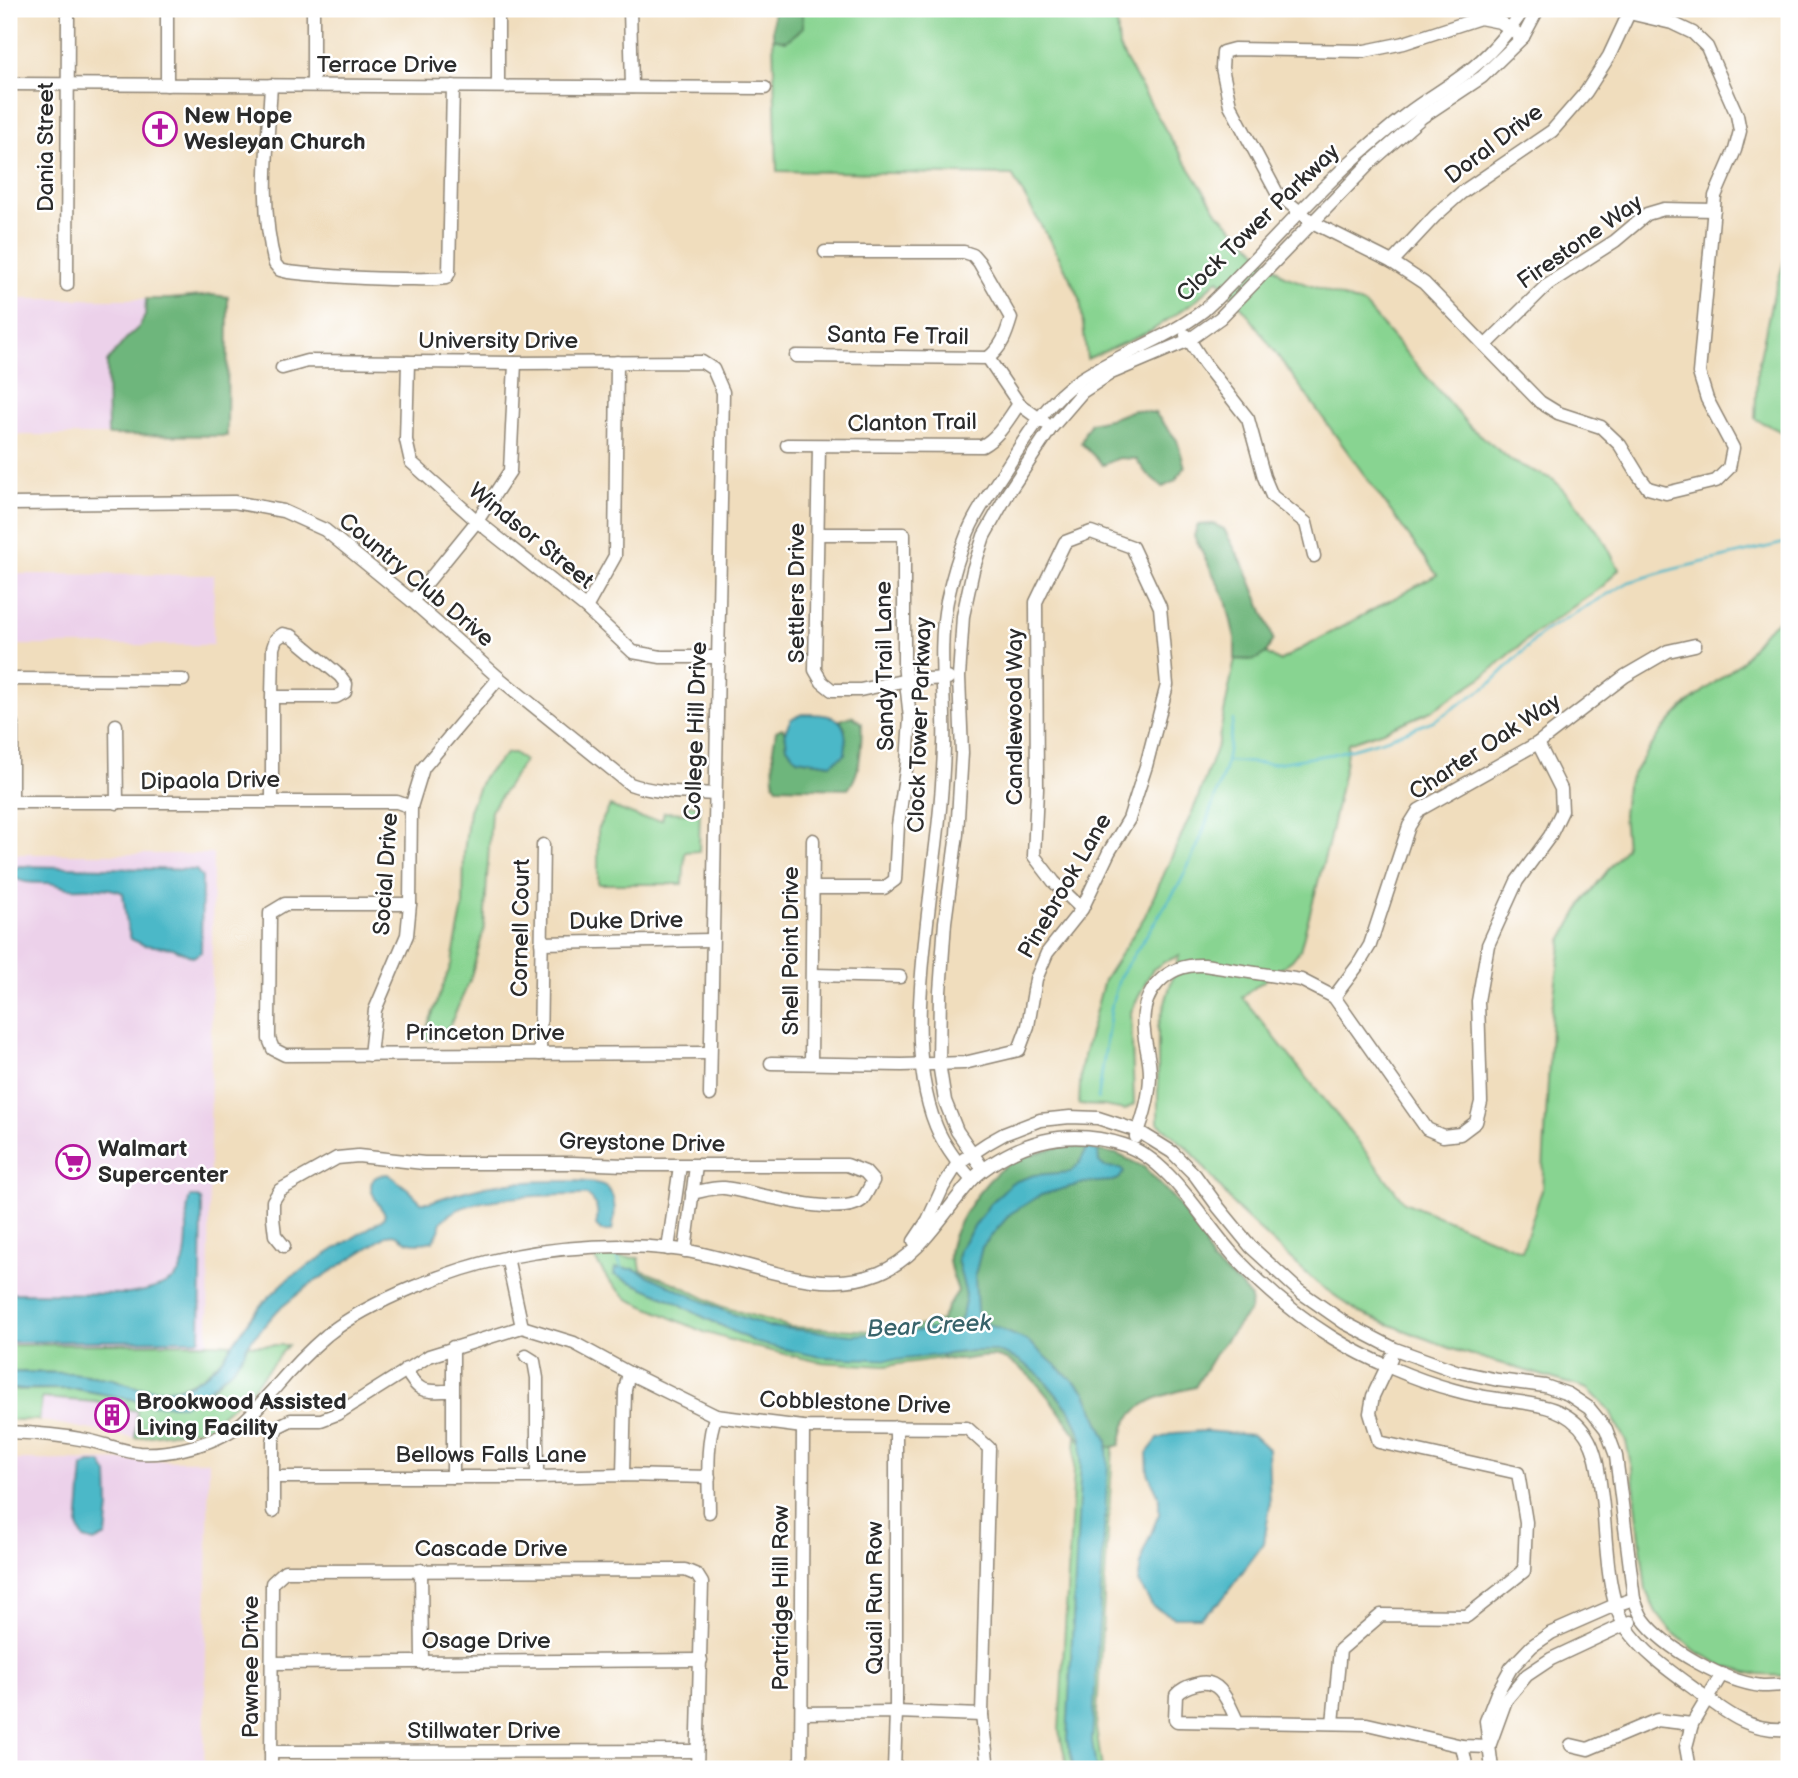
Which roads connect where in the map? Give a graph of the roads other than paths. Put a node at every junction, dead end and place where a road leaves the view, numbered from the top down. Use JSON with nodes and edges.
{"nodes":[{"id":1,"x":68,"y":9,"type":"edge"},
{"id":2,"x":167,"y":9,"type":"edge"},
{"id":3,"x":313,"y":9,"type":"edge"},
{"id":4,"x":498,"y":9,"type":"edge"},
{"id":5,"x":630,"y":9,"type":"edge"},
{"id":6,"x":1524,"y":9,"type":"edge"},
{"id":7,"x":1538,"y":9,"type":"edge"},
{"id":8,"x":1627,"y":11,"type":"edge"},
{"id":9,"x":1511,"y":29,"type":"junction"},
{"id":10,"x":1523,"y":37,"type":"junction"},
{"id":11,"x":9,"y":84,"type":"edge"},
{"id":12,"x":68,"y":85,"type":"junction"},
{"id":13,"x":167,"y":85,"type":"junction"},
{"id":14,"x":271,"y":85,"type":"junction"},
{"id":15,"x":313,"y":85,"type":"junction"},
{"id":16,"x":453,"y":86,"type":"junction"},
{"id":17,"x":498,"y":86,"type":"junction"},
{"id":18,"x":632,"y":87,"type":"junction"},
{"id":19,"x":765,"y":88,"type":"dead end"},
{"id":20,"x":1714,"y":210,"type":"junction"},
{"id":21,"x":1299,"y":211,"type":"junction"},
{"id":22,"x":1312,"y":222,"type":"junction"},
{"id":23,"x":825,"y":252,"type":"dead end"},
{"id":24,"x":1392,"y":262,"type":"junction"},
{"id":25,"x":67,"y":285,"type":"dead end"},
{"id":26,"x":1180,"y":326,"type":"junction"},
{"id":27,"x":1189,"y":340,"type":"junction"},
{"id":28,"x":1486,"y":345,"type":"junction"},
{"id":29,"x":796,"y":356,"type":"dead end"},
{"id":30,"x":988,"y":358,"type":"junction"},
{"id":31,"x":408,"y":362,"type":"junction"},
{"id":32,"x":617,"y":362,"type":"junction"},
{"id":33,"x":515,"y":363,"type":"junction"},
{"id":34,"x":282,"y":368,"type":"dead end"},
{"id":35,"x":713,"y":369,"type":"joint"},
{"id":36,"x":1019,"y":404,"type":"junction"},
{"id":37,"x":1039,"y":419,"type":"junction"},
{"id":38,"x":1051,"y":428,"type":"junction"},
{"id":39,"x":787,"y":445,"type":"dead end"},
{"id":40,"x":819,"y":446,"type":"junction"},
{"id":41,"x":9,"y":504,"type":"edge"},
{"id":42,"x":477,"y":521,"type":"junction"},
{"id":43,"x":1091,"y":531,"type":"joint"},
{"id":44,"x":818,"y":534,"type":"junction"},
{"id":45,"x":1314,"y":556,"type":"dead end"},
{"id":46,"x":412,"y":601,"type":"junction"},
{"id":47,"x":586,"y":608,"type":"junction"},
{"id":48,"x":1695,"y":645,"type":"dead end"},
{"id":49,"x":719,"y":657,"type":"junction"},
{"id":50,"x":959,"y":677,"type":"junction"},
{"id":51,"x":499,"y":678,"type":"junction"},
{"id":52,"x":943,"y":678,"type":"junction"},
{"id":53,"x":9,"y":679,"type":"edge"},
{"id":54,"x":183,"y":680,"type":"dead end"},
{"id":55,"x":907,"y":681,"type":"junction"},
{"id":56,"x":272,"y":697,"type":"junction"},
{"id":57,"x":12,"y":723,"type":"dead end"},
{"id":58,"x":116,"y":725,"type":"dead end"},
{"id":59,"x":1538,"y":743,"type":"junction"},
{"id":60,"x":715,"y":794,"type":"junction"},
{"id":61,"x":272,"y":801,"type":"junction"},
{"id":62,"x":10,"y":802,"type":"edge"},
{"id":63,"x":117,"y":803,"type":"junction"},
{"id":64,"x":411,"y":807,"type":"junction"},
{"id":65,"x":813,"y":840,"type":"dead end"},
{"id":66,"x":543,"y":845,"type":"dead end"},
{"id":67,"x":813,"y":888,"type":"junction"},
{"id":68,"x":410,"y":905,"type":"junction"},
{"id":69,"x":1082,"y":909,"type":"junction"},
{"id":70,"x":712,"y":940,"type":"junction"},
{"id":71,"x":541,"y":943,"type":"junction"},
{"id":72,"x":813,"y":975,"type":"junction"},
{"id":73,"x":900,"y":977,"type":"dead end"},
{"id":74,"x":1334,"y":997,"type":"junction"},
{"id":75,"x":710,"y":1053,"type":"junction"},
{"id":76,"x":540,"y":1054,"type":"junction"},
{"id":77,"x":370,"y":1055,"type":"junction"},
{"id":78,"x":771,"y":1063,"type":"dead end"},
{"id":79,"x":811,"y":1063,"type":"junction"},
{"id":80,"x":939,"y":1063,"type":"junction"},
{"id":81,"x":922,"y":1064,"type":"junction"},
{"id":82,"x":710,"y":1096,"type":"dead end"},
{"id":83,"x":1138,"y":1131,"type":"junction"},
{"id":84,"x":1131,"y":1147,"type":"junction"},
{"id":85,"x":972,"y":1153,"type":"junction"},
{"id":86,"x":958,"y":1163,"type":"junction"},
{"id":87,"x":680,"y":1166,"type":"junction"},
{"id":88,"x":696,"y":1166,"type":"junction"},
{"id":89,"x":984,"y":1169,"type":"junction"},
{"id":90,"x":972,"y":1181,"type":"junction"},
{"id":91,"x":692,"y":1193,"type":"junction"},
{"id":92,"x":284,"y":1246,"type":"dead end"},
{"id":93,"x":667,"y":1248,"type":"junction"},
{"id":94,"x":685,"y":1251,"type":"junction"},
{"id":95,"x":507,"y":1258,"type":"junction"},
{"id":96,"x":903,"y":1259,"type":"junction"},
{"id":97,"x":1299,"y":1291,"type":"junction"},
{"id":98,"x":1287,"y":1306,"type":"junction"},
{"id":99,"x":522,"y":1327,"type":"junction"},
{"id":100,"x":453,"y":1347,"type":"junction"},
{"id":101,"x":1395,"y":1349,"type":"junction"},
{"id":102,"x":526,"y":1356,"type":"dead end"},
{"id":103,"x":1388,"y":1366,"type":"junction"},
{"id":104,"x":407,"y":1370,"type":"junction"},
{"id":105,"x":629,"y":1373,"type":"junction"},
{"id":106,"x":452,"y":1391,"type":"junction"},
{"id":107,"x":716,"y":1416,"type":"junction"},
{"id":108,"x":803,"y":1427,"type":"junction"},
{"id":109,"x":896,"y":1427,"type":"junction"},
{"id":110,"x":9,"y":1432,"type":"edge"},
{"id":111,"x":60,"y":1435,"type":"junction"},
{"id":112,"x":9,"y":1440,"type":"edge"},
{"id":113,"x":623,"y":1475,"type":"junction"},
{"id":114,"x":273,"y":1477,"type":"junction"},
{"id":115,"x":453,"y":1477,"type":"junction"},
{"id":116,"x":537,"y":1477,"type":"junction"},
{"id":117,"x":709,"y":1477,"type":"junction"},
{"id":118,"x":273,"y":1511,"type":"dead end"},
{"id":119,"x":709,"y":1512,"type":"dead end"},
{"id":120,"x":421,"y":1570,"type":"junction"},
{"id":121,"x":285,"y":1571,"type":"joint"},
{"id":122,"x":1634,"y":1599,"type":"junction"},
{"id":123,"x":1615,"y":1605,"type":"junction"},
{"id":124,"x":1641,"y":1617,"type":"junction"},
{"id":125,"x":1624,"y":1625,"type":"junction"},
{"id":126,"x":701,"y":1660,"type":"junction"},
{"id":127,"x":272,"y":1662,"type":"junction"},
{"id":128,"x":422,"y":1662,"type":"junction"},
{"id":129,"x":1722,"y":1674,"type":"junction"},
{"id":130,"x":1789,"y":1685,"type":"edge"},
{"id":131,"x":1708,"y":1700,"type":"junction"},
{"id":132,"x":896,"y":1712,"type":"junction"},
{"id":133,"x":802,"y":1713,"type":"junction"},
{"id":134,"x":982,"y":1715,"type":"junction"},
{"id":135,"x":1238,"y":1723,"type":"junction"},
{"id":136,"x":1333,"y":1723,"type":"junction"},
{"id":137,"x":1692,"y":1724,"type":"junction"},
{"id":138,"x":1789,"y":1729,"type":"edge"},
{"id":139,"x":1571,"y":1745,"type":"dead end"},
{"id":140,"x":1462,"y":1746,"type":"junction"},
{"id":141,"x":1489,"y":1747,"type":"junction"},
{"id":142,"x":697,"y":1751,"type":"junction"},
{"id":143,"x":271,"y":1752,"type":"junction"},
{"id":144,"x":271,"y":1769,"type":"edge"},
{"id":145,"x":697,"y":1769,"type":"edge"},
{"id":146,"x":801,"y":1769,"type":"edge"},
{"id":147,"x":894,"y":1769,"type":"edge"},
{"id":148,"x":988,"y":1769,"type":"edge"},
{"id":149,"x":1466,"y":1769,"type":"edge"},
{"id":150,"x":1492,"y":1769,"type":"edge"},
{"id":151,"x":1690,"y":1769,"type":"edge"}],
"edges":[{"from":1,"to":12,"type":"street","name":"Dania Street"},
{"from":2,"to":13,"type":"street"},
{"from":3,"to":15,"type":"street"},
{"from":4,"to":17,"type":"street"},
{"from":5,"to":18,"type":"street"},
{"from":6,"to":9,"type":"street","name":"Clock Tower Parkway"},
{"from":7,"to":10,"type":"street","name":"Clock Tower Parkway"},
{"from":8,"to":20,"type":"street"},
{"from":8,"to":24,"type":"street","name":"Doral Drive"},
{"from":9,"to":10,"type":"street"},
{"from":9,"to":21,"type":"street","name":"Clock Tower Parkway"},
{"from":9,"to":21,"type":"street"},
{"from":10,"to":22,"type":"street","name":"Clock Tower Parkway"},
{"from":11,"to":12,"type":"street","name":"Terrace Drive"},
{"from":12,"to":13,"type":"street","name":"Terrace Drive"},
{"from":12,"to":25,"type":"street","name":"Dania Street"},
{"from":13,"to":14,"type":"street","name":"Terrace Drive"},
{"from":14,"to":15,"type":"street","name":"Terrace Drive"},
{"from":14,"to":16,"type":"street"},
{"from":15,"to":16,"type":"street","name":"Terrace Drive"},
{"from":16,"to":17,"type":"street","name":"Terrace Drive"},
{"from":17,"to":18,"type":"street","name":"Terrace Drive"},
{"from":18,"to":19,"type":"street","name":"Terrace Drive"},
{"from":20,"to":28,"type":"street","name":"Firestone Way"},
{"from":20,"to":28,"type":"street"},
{"from":21,"to":22,"type":"street"},
{"from":21,"to":26,"type":"street","name":"Clock Tower Parkway"},
{"from":22,"to":24,"type":"street"},
{"from":22,"to":27,"type":"street","name":"Clock Tower Parkway"},
{"from":23,"to":30,"type":"street"},
{"from":24,"to":28,"type":"street"},
{"from":26,"to":27,"type":"street"},
{"from":26,"to":37,"type":"street","name":"Clock Tower Parkway"},
{"from":27,"to":38,"type":"street","name":"Clock Tower Parkway"},
{"from":27,"to":45,"type":"street"},
{"from":29,"to":30,"type":"street","name":"Santa Fe Trail"},
{"from":30,"to":36,"type":"street","name":"Santa Fe Trail"},
{"from":31,"to":33,"type":"street","name":"University Drive"},
{"from":31,"to":34,"type":"street","name":"University Drive"},
{"from":31,"to":42,"type":"street","name":"Windsor Street"},
{"from":32,"to":33,"type":"street","name":"University Drive"},
{"from":32,"to":35,"type":"street","name":"University Drive"},
{"from":32,"to":47,"type":"street"},
{"from":33,"to":42,"type":"street"},
{"from":35,"to":49,"type":"street","name":"College Hill Drive"},
{"from":36,"to":37,"type":"street","name":"Santa Fe Trail"},
{"from":36,"to":40,"type":"street","name":"Clanton Trail"},
{"from":37,"to":38,"type":"street","name":"Santa Fe Trail"},
{"from":37,"to":52,"type":"street","name":"Clock Tower Parkway"},
{"from":38,"to":50,"type":"street","name":"Clock Tower Parkway"},
{"from":39,"to":40,"type":"street","name":"Clanton Trail"},
{"from":40,"to":44,"type":"street","name":"Settlers Drive"},
{"from":41,"to":46,"type":"street","name":"Country Club Drive"},
{"from":42,"to":46,"type":"street"},
{"from":42,"to":47,"type":"street","name":"Windsor Street"},
{"from":43,"to":69,"type":"street","name":"Candlewood Way"},
{"from":43,"to":69,"type":"street","name":"Pinebrook Lane"},
{"from":44,"to":55,"type":"street","name":"Sandy Trail Lane"},
{"from":44,"to":55,"type":"street","name":"Settlers Drive"},
{"from":46,"to":51,"type":"street","name":"Country Club Drive"},
{"from":47,"to":49,"type":"street","name":"Windsor Street"},
{"from":48,"to":59,"type":"street","name":"Charter Oak Way"},
{"from":49,"to":60,"type":"street","name":"College Hill Drive"},
{"from":50,"to":52,"type":"street","name":"Settlers Drive"},
{"from":50,"to":80,"type":"street","name":"Clock Tower Parkway"},
{"from":51,"to":60,"type":"street","name":"Country Club Drive"},
{"from":51,"to":64,"type":"street","name":"Social Drive"},
{"from":52,"to":55,"type":"street","name":"Settlers Drive"},
{"from":52,"to":81,"type":"street","name":"Clock Tower Parkway"},
{"from":53,"to":54,"type":"street"},
{"from":55,"to":67,"type":"street","name":"Sandy Trail Lane"},
{"from":56,"to":56,"type":"street"},
{"from":56,"to":61,"type":"street"},
{"from":57,"to":62,"type":"street"},
{"from":58,"to":63,"type":"street"},
{"from":59,"to":74,"type":"street","name":"Charter Oak Way"},
{"from":59,"to":74,"type":"street"},
{"from":60,"to":70,"type":"street","name":"College Hill Drive"},
{"from":61,"to":63,"type":"street","name":"Dipaola Drive"},
{"from":61,"to":64,"type":"street","name":"Dipaola Drive"},
{"from":62,"to":63,"type":"street","name":"Dipaola Drive"},
{"from":64,"to":68,"type":"street","name":"Social Drive"},
{"from":65,"to":67,"type":"street","name":"Shell Point Drive"},
{"from":66,"to":71,"type":"street","name":"Cornell Court"},
{"from":67,"to":72,"type":"street","name":"Shell Point Drive"},
{"from":68,"to":77,"type":"street","name":"Social Drive"},
{"from":68,"to":77,"type":"street","name":"Princeton Drive"},
{"from":69,"to":80,"type":"street","name":"Pinebrook Lane"},
{"from":70,"to":71,"type":"street","name":"Duke Drive"},
{"from":70,"to":75,"type":"street","name":"College Hill Drive"},
{"from":71,"to":76,"type":"street","name":"Cornell Court"},
{"from":72,"to":73,"type":"street"},
{"from":72,"to":79,"type":"street","name":"Shell Point Drive"},
{"from":74,"to":83,"type":"street"},
{"from":75,"to":76,"type":"street","name":"Princeton Drive"},
{"from":75,"to":82,"type":"street","name":"College Hill Drive"},
{"from":76,"to":77,"type":"street","name":"Princeton Drive"},
{"from":78,"to":79,"type":"street"},
{"from":79,"to":81,"type":"street"},
{"from":80,"to":81,"type":"street"},
{"from":80,"to":85,"type":"street","name":"Clock Tower Parkway"},
{"from":81,"to":86,"type":"street","name":"Clock Tower Parkway"},
{"from":83,"to":84,"type":"street"},
{"from":83,"to":85,"type":"street"},
{"from":83,"to":97,"type":"street"},
{"from":84,"to":89,"type":"street"},
{"from":84,"to":98,"type":"street"},
{"from":85,"to":86,"type":"street"},
{"from":85,"to":89,"type":"street","name":"Clock Tower Parkway"},
{"from":86,"to":90,"type":"street","name":"Clock Tower Parkway"},
{"from":86,"to":96,"type":"street"},
{"from":87,"to":88,"type":"street","name":"Greystone Drive"},
{"from":87,"to":92,"type":"street","name":"Greystone Drive"},
{"from":87,"to":93,"type":"street"},
{"from":88,"to":91,"type":"street"},
{"from":88,"to":91,"type":"street","name":"Greystone Drive"},
{"from":89,"to":90,"type":"street"},
{"from":90,"to":96,"type":"street"},
{"from":91,"to":94,"type":"street"},
{"from":93,"to":94,"type":"street"},
{"from":93,"to":95,"type":"street"},
{"from":94,"to":96,"type":"street"},
{"from":95,"to":99,"type":"street"},
{"from":95,"to":111,"type":"street"},
{"from":97,"to":98,"type":"street"},
{"from":97,"to":101,"type":"street"},
{"from":98,"to":103,"type":"street"},
{"from":99,"to":100,"type":"street"},
{"from":99,"to":105,"type":"street","name":"Cobblestone Drive"},
{"from":100,"to":104,"type":"street"},
{"from":100,"to":106,"type":"street"},
{"from":101,"to":103,"type":"street"},
{"from":101,"to":122,"type":"street"},
{"from":102,"to":116,"type":"street"},
{"from":103,"to":123,"type":"street"},
{"from":103,"to":136,"type":"street"},
{"from":104,"to":106,"type":"street"},
{"from":104,"to":114,"type":"street"},
{"from":105,"to":107,"type":"street","name":"Cobblestone Drive"},
{"from":105,"to":113,"type":"street"},
{"from":106,"to":115,"type":"street"},
{"from":107,"to":108,"type":"street","name":"Cobblestone Drive"},
{"from":107,"to":117,"type":"street"},
{"from":108,"to":109,"type":"street","name":"Cobblestone Drive"},
{"from":108,"to":133,"type":"street","name":"Partridge Hill Row"},
{"from":109,"to":132,"type":"street","name":"Quail Run Row"},
{"from":109,"to":134,"type":"street","name":"Cobblestone Drive"},
{"from":110,"to":111,"type":"street"},
{"from":111,"to":112,"type":"street"},
{"from":113,"to":116,"type":"street","name":"Bellows Falls Lane"},
{"from":113,"to":117,"type":"street","name":"Bellows Falls Lane"},
{"from":114,"to":115,"type":"street","name":"Bellows Falls Lane"},
{"from":114,"to":118,"type":"street"},
{"from":115,"to":116,"type":"street","name":"Bellows Falls Lane"},
{"from":117,"to":119,"type":"street"},
{"from":120,"to":121,"type":"street","name":"Cascade Drive"},
{"from":120,"to":126,"type":"street","name":"Cascade Drive"},
{"from":120,"to":128,"type":"street"},
{"from":121,"to":127,"type":"street","name":"Pawnee Drive"},
{"from":122,"to":123,"type":"street"},
{"from":122,"to":124,"type":"street"},
{"from":123,"to":125,"type":"street"},
{"from":123,"to":141,"type":"street"},
{"from":124,"to":125,"type":"street"},
{"from":124,"to":129,"type":"street"},
{"from":125,"to":131,"type":"street"},
{"from":125,"to":141,"type":"street"},
{"from":126,"to":128,"type":"street","name":"Osage Drive"},
{"from":126,"to":142,"type":"street"},
{"from":127,"to":128,"type":"street","name":"Osage Drive"},
{"from":127,"to":143,"type":"street","name":"Pawnee Drive"},
{"from":129,"to":130,"type":"street"},
{"from":129,"to":131,"type":"street"},
{"from":131,"to":137,"type":"street"},
{"from":131,"to":138,"type":"street"},
{"from":132,"to":133,"type":"street"},
{"from":132,"to":134,"type":"street"},
{"from":132,"to":147,"type":"street","name":"Quail Run Row"},
{"from":133,"to":146,"type":"street","name":"Partridge Hill Row"},
{"from":134,"to":148,"type":"street","name":"Cobblestone Drive"},
{"from":135,"to":135,"type":"street"},
{"from":135,"to":136,"type":"street"},
{"from":136,"to":140,"type":"street"},
{"from":137,"to":139,"type":"street"},
{"from":137,"to":151,"type":"street"},
{"from":140,"to":141,"type":"street"},
{"from":140,"to":149,"type":"street"},
{"from":141,"to":150,"type":"street"},
{"from":142,"to":143,"type":"street","name":"Stillwater Drive"},
{"from":142,"to":145,"type":"street"},
{"from":143,"to":144,"type":"street","name":"Pawnee Drive"}]}
